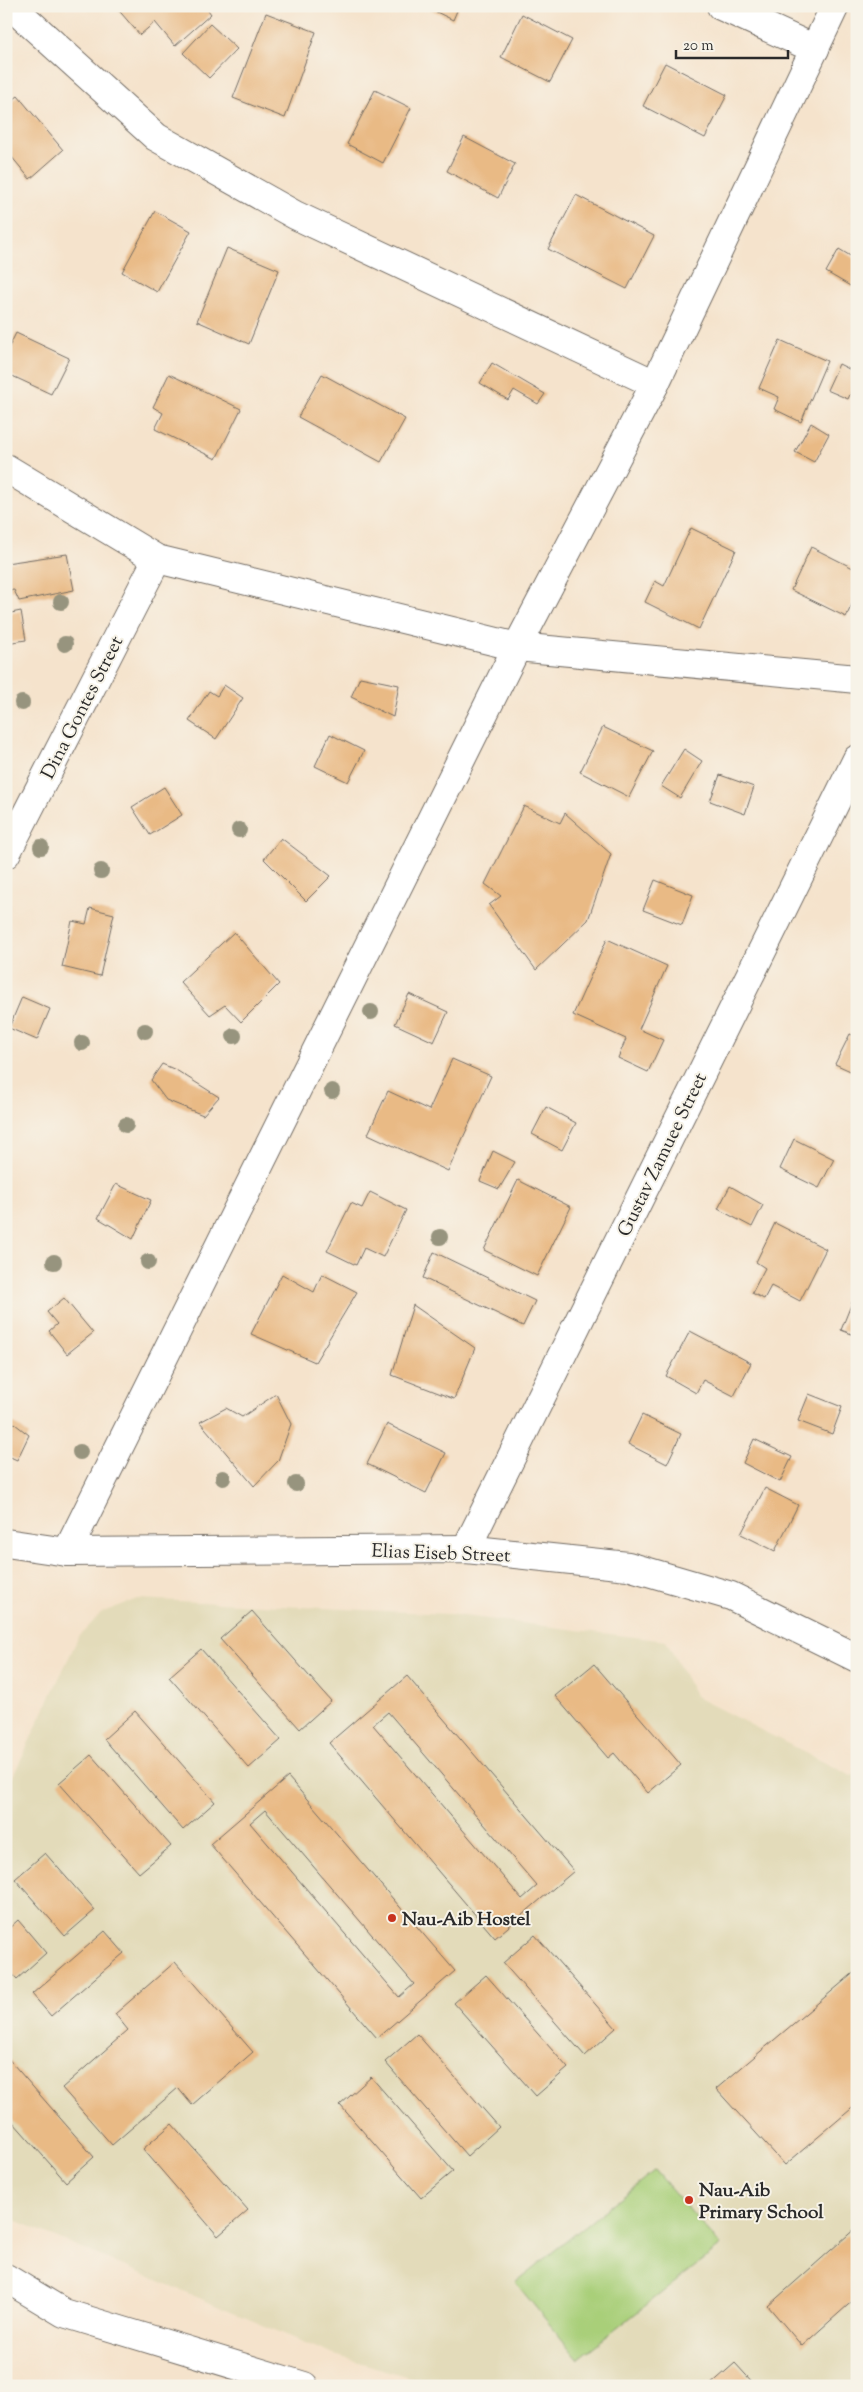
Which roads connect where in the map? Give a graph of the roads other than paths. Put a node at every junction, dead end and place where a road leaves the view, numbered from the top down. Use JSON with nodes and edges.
{"nodes":[{"id":1,"x":11,"y":6,"type":"edge"},
{"id":2,"x":721,"y":6,"type":"edge"},
{"id":3,"x":836,"y":6,"type":"edge"},
{"id":4,"x":815,"y":49,"type":"junction"},
{"id":5,"x":655,"y":384,"type":"junction"},
{"id":6,"x":6,"y":468,"type":"edge"},
{"id":7,"x":157,"y":559,"type":"junction"},
{"id":8,"x":517,"y":647,"type":"junction"},
{"id":9,"x":857,"y":679,"type":"edge"},
{"id":10,"x":857,"y":759,"type":"edge"},
{"id":11,"x":6,"y":854,"type":"edge"},
{"id":12,"x":6,"y":1543,"type":"edge"},
{"id":13,"x":466,"y":1549,"type":"junction"},
{"id":14,"x":66,"y":1552,"type":"junction"},
{"id":15,"x":854,"y":1651,"type":"edge"},
{"id":16,"x":6,"y":2278,"type":"edge"},
{"id":17,"x":304,"y":2386,"type":"edge"}],
"edges":[{"from":1,"to":5,"type":"street"},
{"from":2,"to":4,"type":"street"},
{"from":3,"to":4,"type":"street"},
{"from":4,"to":5,"type":"street"},
{"from":5,"to":8,"type":"street"},
{"from":6,"to":7,"type":"street"},
{"from":7,"to":8,"type":"street"},
{"from":7,"to":11,"type":"street","name":"Dina Gontes Street"},
{"from":8,"to":9,"type":"street"},
{"from":8,"to":14,"type":"street"},
{"from":10,"to":13,"type":"street","name":"Gustav Zamuee Street"},
{"from":12,"to":14,"type":"street","name":"Elias Eiseb Street"},
{"from":13,"to":14,"type":"street","name":"Elias Eiseb Street"},
{"from":13,"to":15,"type":"street","name":"Elias Eiseb Street"},
{"from":16,"to":17,"type":"street"}]}
